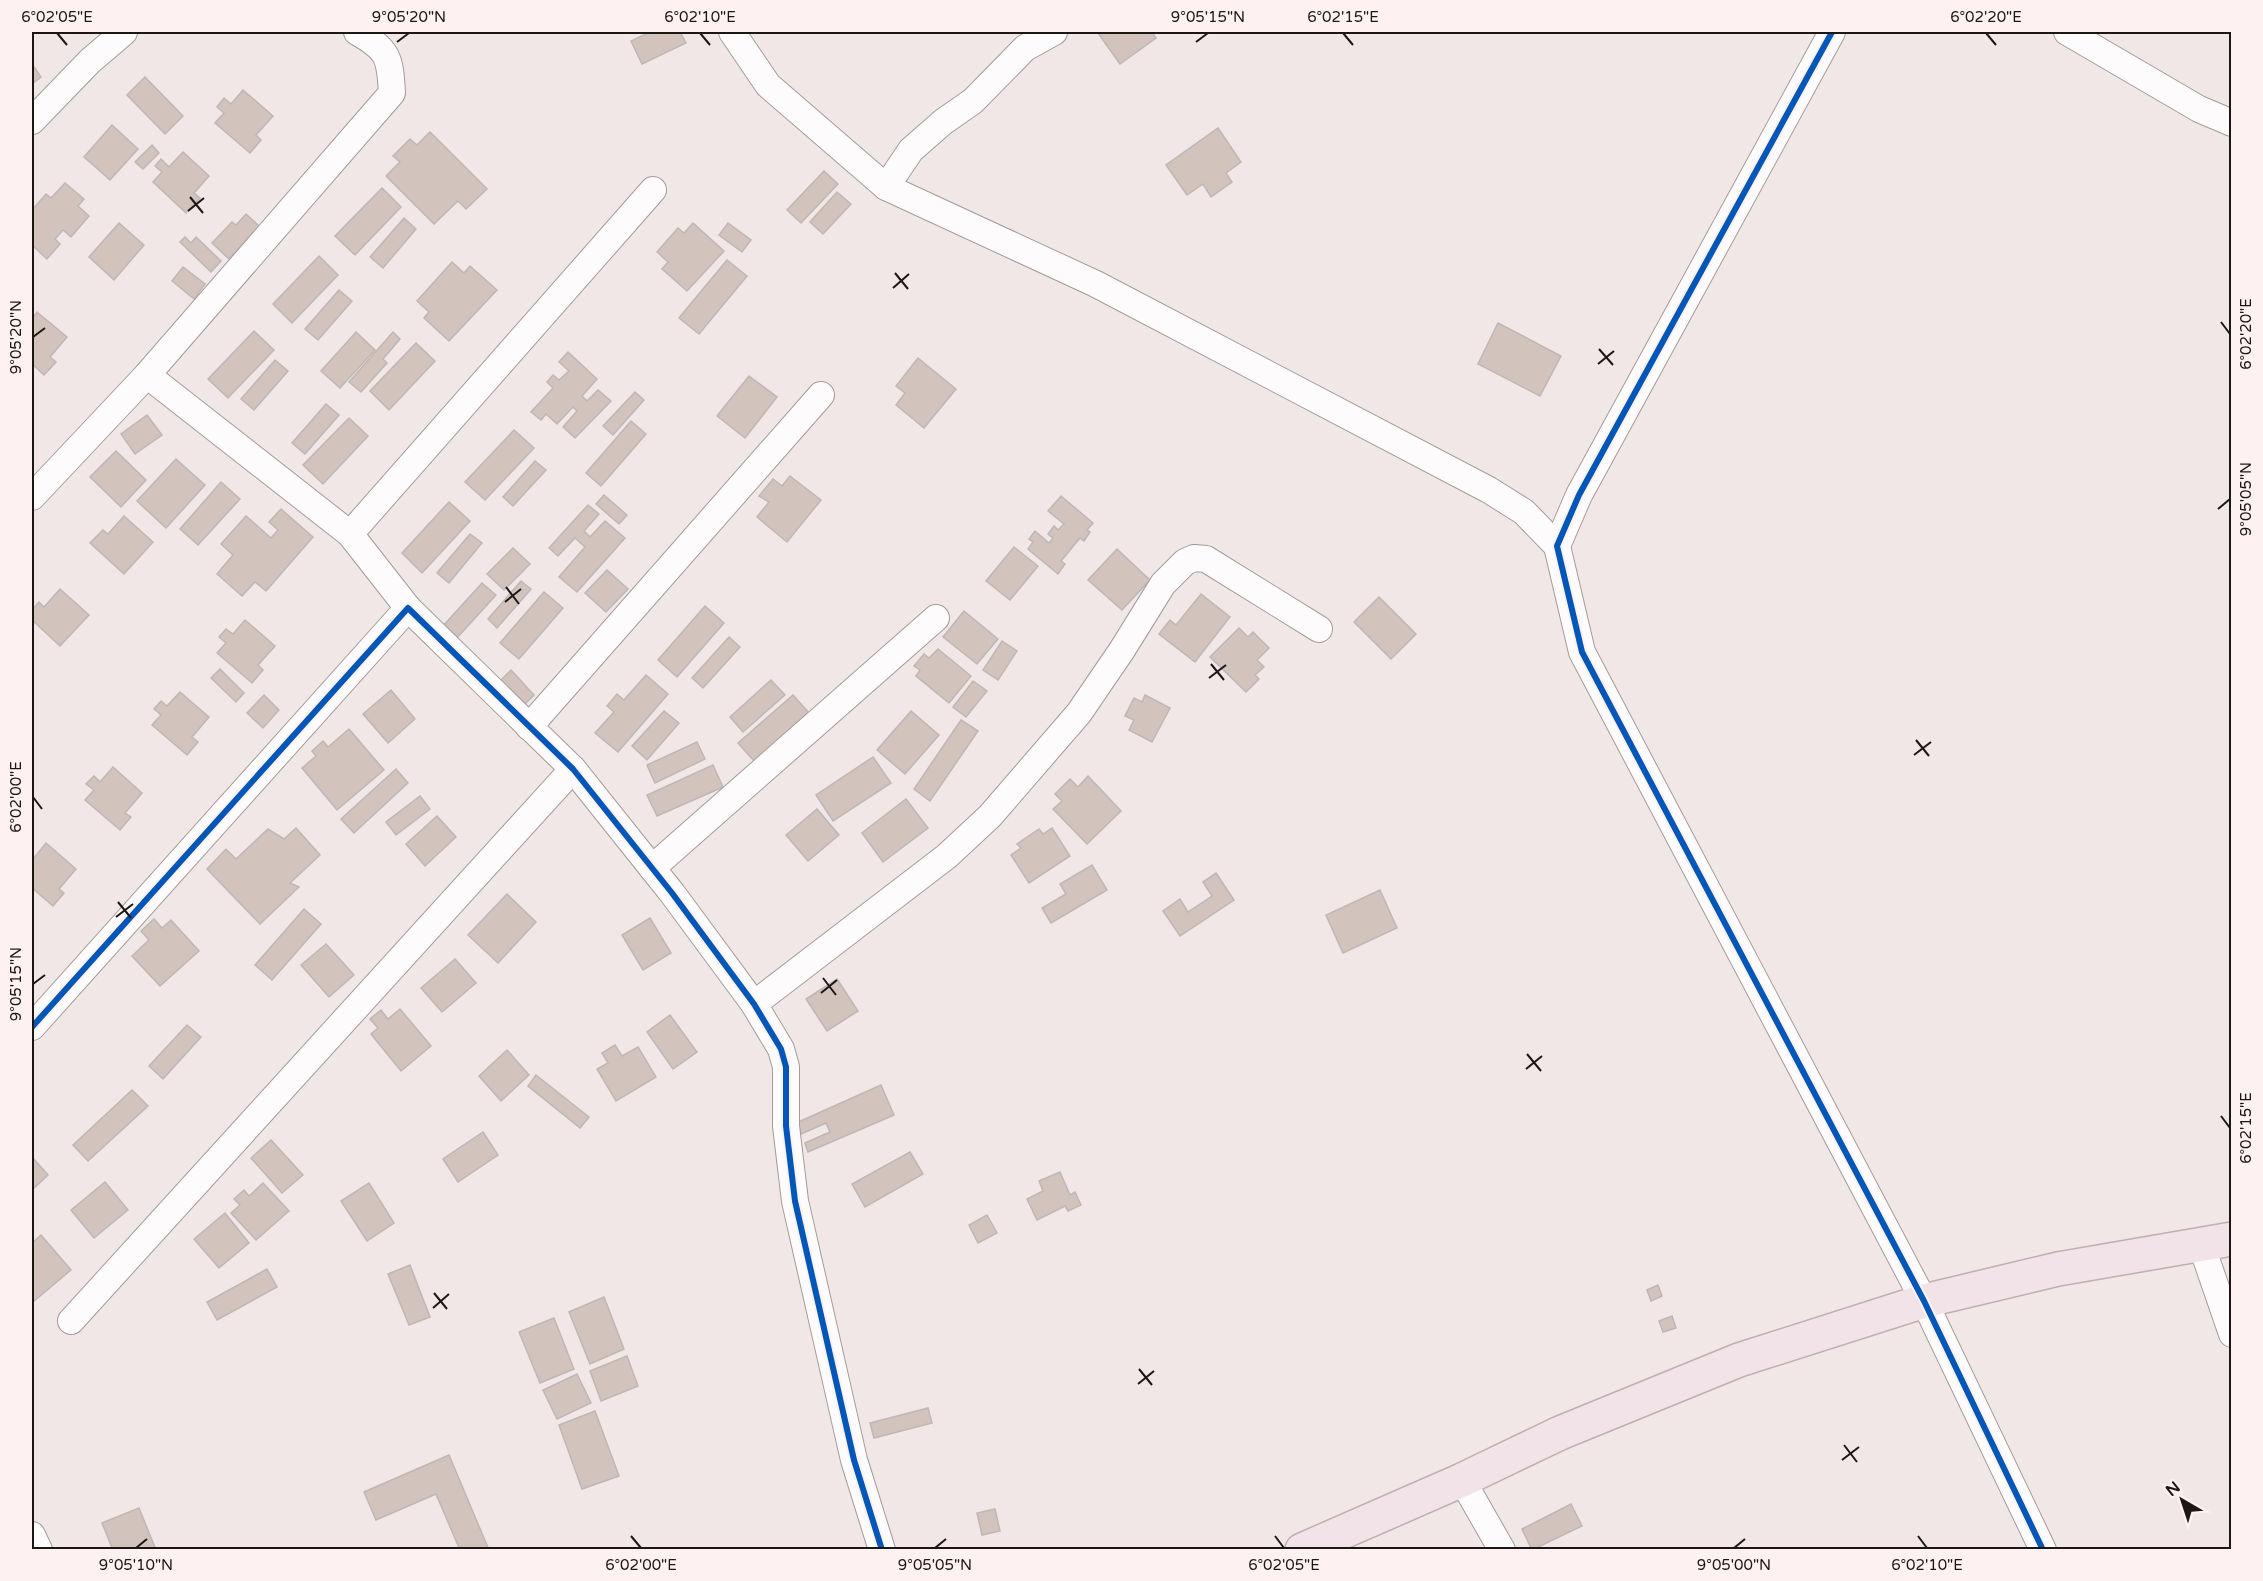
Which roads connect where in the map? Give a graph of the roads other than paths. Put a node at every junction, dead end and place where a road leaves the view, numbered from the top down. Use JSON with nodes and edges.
{"nodes":[{"id":1,"x":124,"y":32,"type":"edge"},
{"id":2,"x":357,"y":32,"type":"edge"},
{"id":3,"x":732,"y":32,"type":"edge"},
{"id":4,"x":1054,"y":32,"type":"edge"},
{"id":5,"x":1832,"y":32,"type":"edge"},
{"id":6,"x":2067,"y":32,"type":"edge"},
{"id":7,"x":32,"y":122,"type":"edge"},
{"id":8,"x":2232,"y":123,"type":"edge"},
{"id":9,"x":886,"y":186,"type":"junction"},
{"id":10,"x":653,"y":190,"type":"dead end"},
{"id":11,"x":147,"y":375,"type":"junction"},
{"id":12,"x":821,"y":395,"type":"dead end"},
{"id":13,"x":32,"y":497,"type":"edge"},
{"id":14,"x":350,"y":534,"type":"junction"},
{"id":15,"x":1557,"y":546,"type":"junction"},
{"id":16,"x":408,"y":608,"type":"junction"},
{"id":17,"x":936,"y":618,"type":"dead end"},
{"id":18,"x":1319,"y":629,"type":"dead end"},
{"id":19,"x":529,"y":727,"type":"junction"},
{"id":20,"x":573,"y":769,"type":"junction"},
{"id":21,"x":652,"y":868,"type":"junction"},
{"id":22,"x":754,"y":1004,"type":"junction"},
{"id":23,"x":32,"y":1027,"type":"edge"},
{"id":24,"x":2216,"y":1242,"type":"edge"},
{"id":25,"x":1924,"y":1301,"type":"junction"},
{"id":26,"x":71,"y":1321,"type":"dead end"},
{"id":27,"x":2232,"y":1334,"type":"edge"},
{"id":28,"x":1462,"y":1479,"type":"junction"},
{"id":29,"x":32,"y":1535,"type":"edge"},
{"id":30,"x":39,"y":1550,"type":"edge"},
{"id":31,"x":882,"y":1550,"type":"edge"},
{"id":32,"x":1302,"y":1550,"type":"edge"},
{"id":33,"x":1502,"y":1550,"type":"edge"},
{"id":34,"x":2043,"y":1550,"type":"edge"}],
"edges":[{"from":1,"to":7,"type":"street"},
{"from":2,"to":11,"type":"street"},
{"from":3,"to":9,"type":"street"},
{"from":4,"to":9,"type":"street"},
{"from":5,"to":15,"type":"street"},
{"from":6,"to":8,"type":"street"},
{"from":9,"to":15,"type":"street"},
{"from":10,"to":14,"type":"street"},
{"from":11,"to":13,"type":"street"},
{"from":11,"to":14,"type":"street"},
{"from":12,"to":19,"type":"street"},
{"from":14,"to":16,"type":"street"},
{"from":15,"to":25,"type":"street"},
{"from":16,"to":19,"type":"street"},
{"from":16,"to":23,"type":"street"},
{"from":17,"to":21,"type":"street"},
{"from":18,"to":22,"type":"street"},
{"from":19,"to":20,"type":"street"},
{"from":20,"to":21,"type":"street"},
{"from":20,"to":26,"type":"street"},
{"from":21,"to":22,"type":"street"},
{"from":22,"to":31,"type":"street"},
{"from":24,"to":25,"type":"highway"},
{"from":24,"to":27,"type":"street"},
{"from":25,"to":28,"type":"highway"},
{"from":25,"to":34,"type":"street"},
{"from":28,"to":32,"type":"highway"},
{"from":28,"to":33,"type":"street"},
{"from":29,"to":30,"type":"street"}]}
